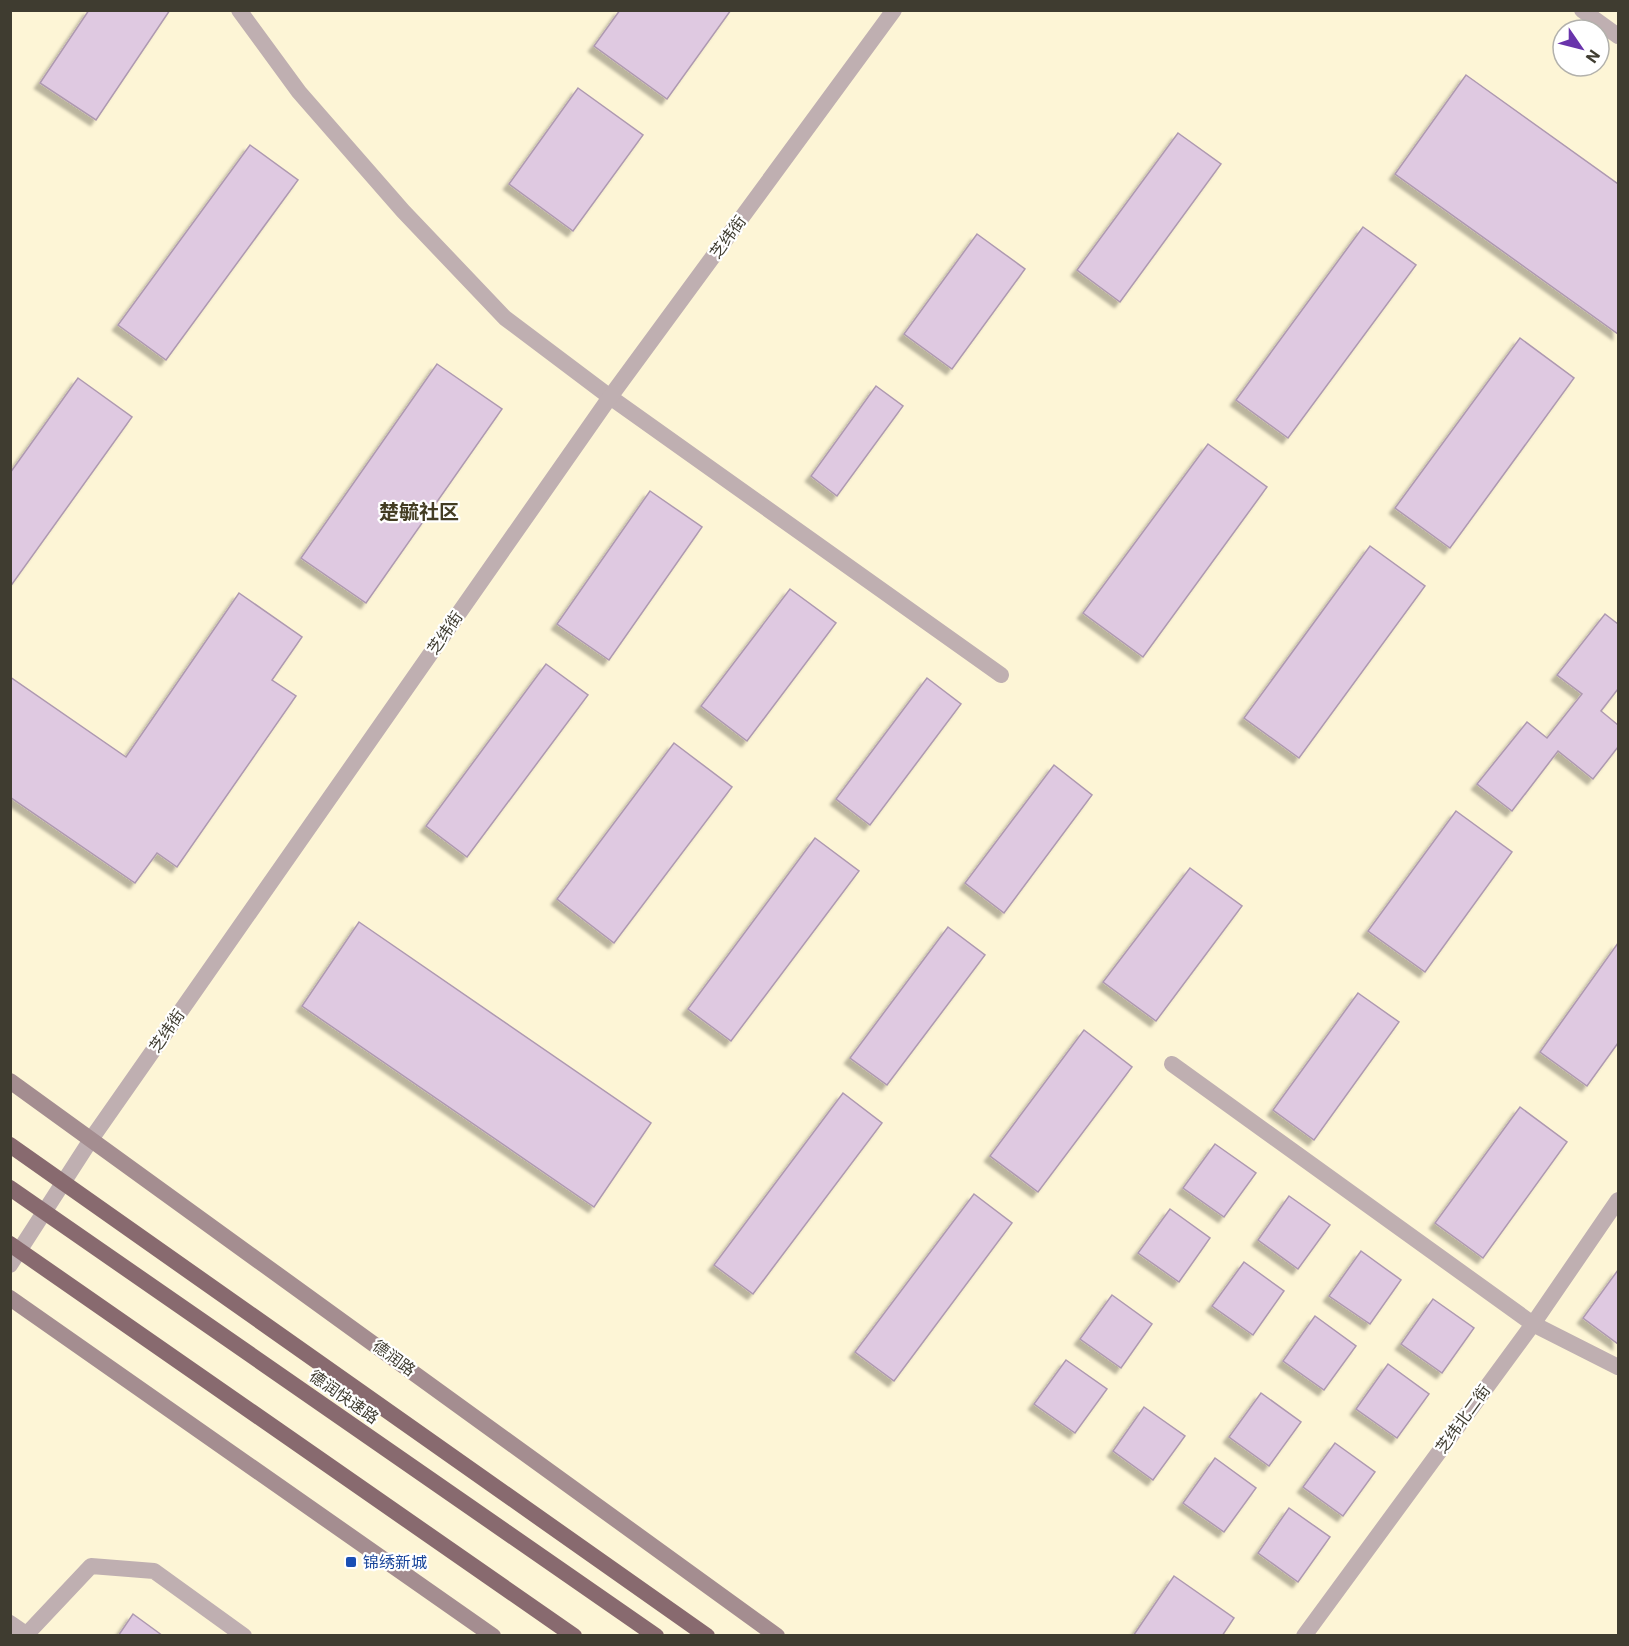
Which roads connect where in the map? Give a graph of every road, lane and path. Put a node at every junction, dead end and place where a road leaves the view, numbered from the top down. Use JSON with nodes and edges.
{"nodes":[{"id":1,"x":239,"y":10,"type":"edge"},
{"id":2,"x":894,"y":10,"type":"edge"},
{"id":3,"x":1582,"y":10,"type":"edge"},
{"id":4,"x":1618,"y":36,"type":"edge"},
{"id":5,"x":610,"y":397,"type":"junction"},
{"id":6,"x":1000,"y":675,"type":"dead end"},
{"id":7,"x":1172,"y":1064,"type":"dead end"},
{"id":8,"x":10,"y":1081,"type":"edge"},
{"id":9,"x":92,"y":1138,"type":"junction"},
{"id":10,"x":10,"y":1145,"type":"edge"},
{"id":11,"x":10,"y":1188,"type":"edge"},
{"id":12,"x":1618,"y":1200,"type":"edge"},
{"id":13,"x":10,"y":1244,"type":"edge"},
{"id":14,"x":10,"y":1265,"type":"edge"},
{"id":15,"x":10,"y":1298,"type":"edge"},
{"id":16,"x":1533,"y":1324,"type":"junction"},
{"id":17,"x":1618,"y":1367,"type":"edge"},
{"id":18,"x":10,"y":1623,"type":"edge"},
{"id":19,"x":26,"y":1635,"type":"edge"},
{"id":20,"x":244,"y":1635,"type":"edge"},
{"id":21,"x":493,"y":1635,"type":"edge"},
{"id":22,"x":574,"y":1635,"type":"edge"},
{"id":23,"x":656,"y":1635,"type":"edge"},
{"id":24,"x":707,"y":1635,"type":"edge"},
{"id":25,"x":777,"y":1635,"type":"edge"},
{"id":26,"x":1304,"y":1635,"type":"edge"}],
"edges":[{"from":1,"to":5,"type":"street"},
{"from":2,"to":5,"type":"street","name":"芝纬街"},
{"from":3,"to":4,"type":"street"},
{"from":5,"to":6,"type":"street"},
{"from":5,"to":9,"type":"street","name":"芝纬街"},
{"from":7,"to":16,"type":"street"},
{"from":8,"to":9,"type":"main road","name":"德润路"},
{"from":9,"to":14,"type":"street","name":"芝纬街"},
{"from":9,"to":25,"type":"main road","name":"德润路"},
{"from":10,"to":24,"type":"highway","bridge":true},
{"from":11,"to":23,"type":"highway","name":"德润快速路","bridge":true},
{"from":12,"to":16,"type":"street","name":"芝纬北二街"},
{"from":13,"to":22,"type":"highway","bridge":true},
{"from":15,"to":21,"type":"main road"},
{"from":16,"to":17,"type":"street"},
{"from":16,"to":26,"type":"street","name":"芝纬北二街"},
{"from":18,"to":19,"type":"street"},
{"from":19,"to":20,"type":"street"}]}
